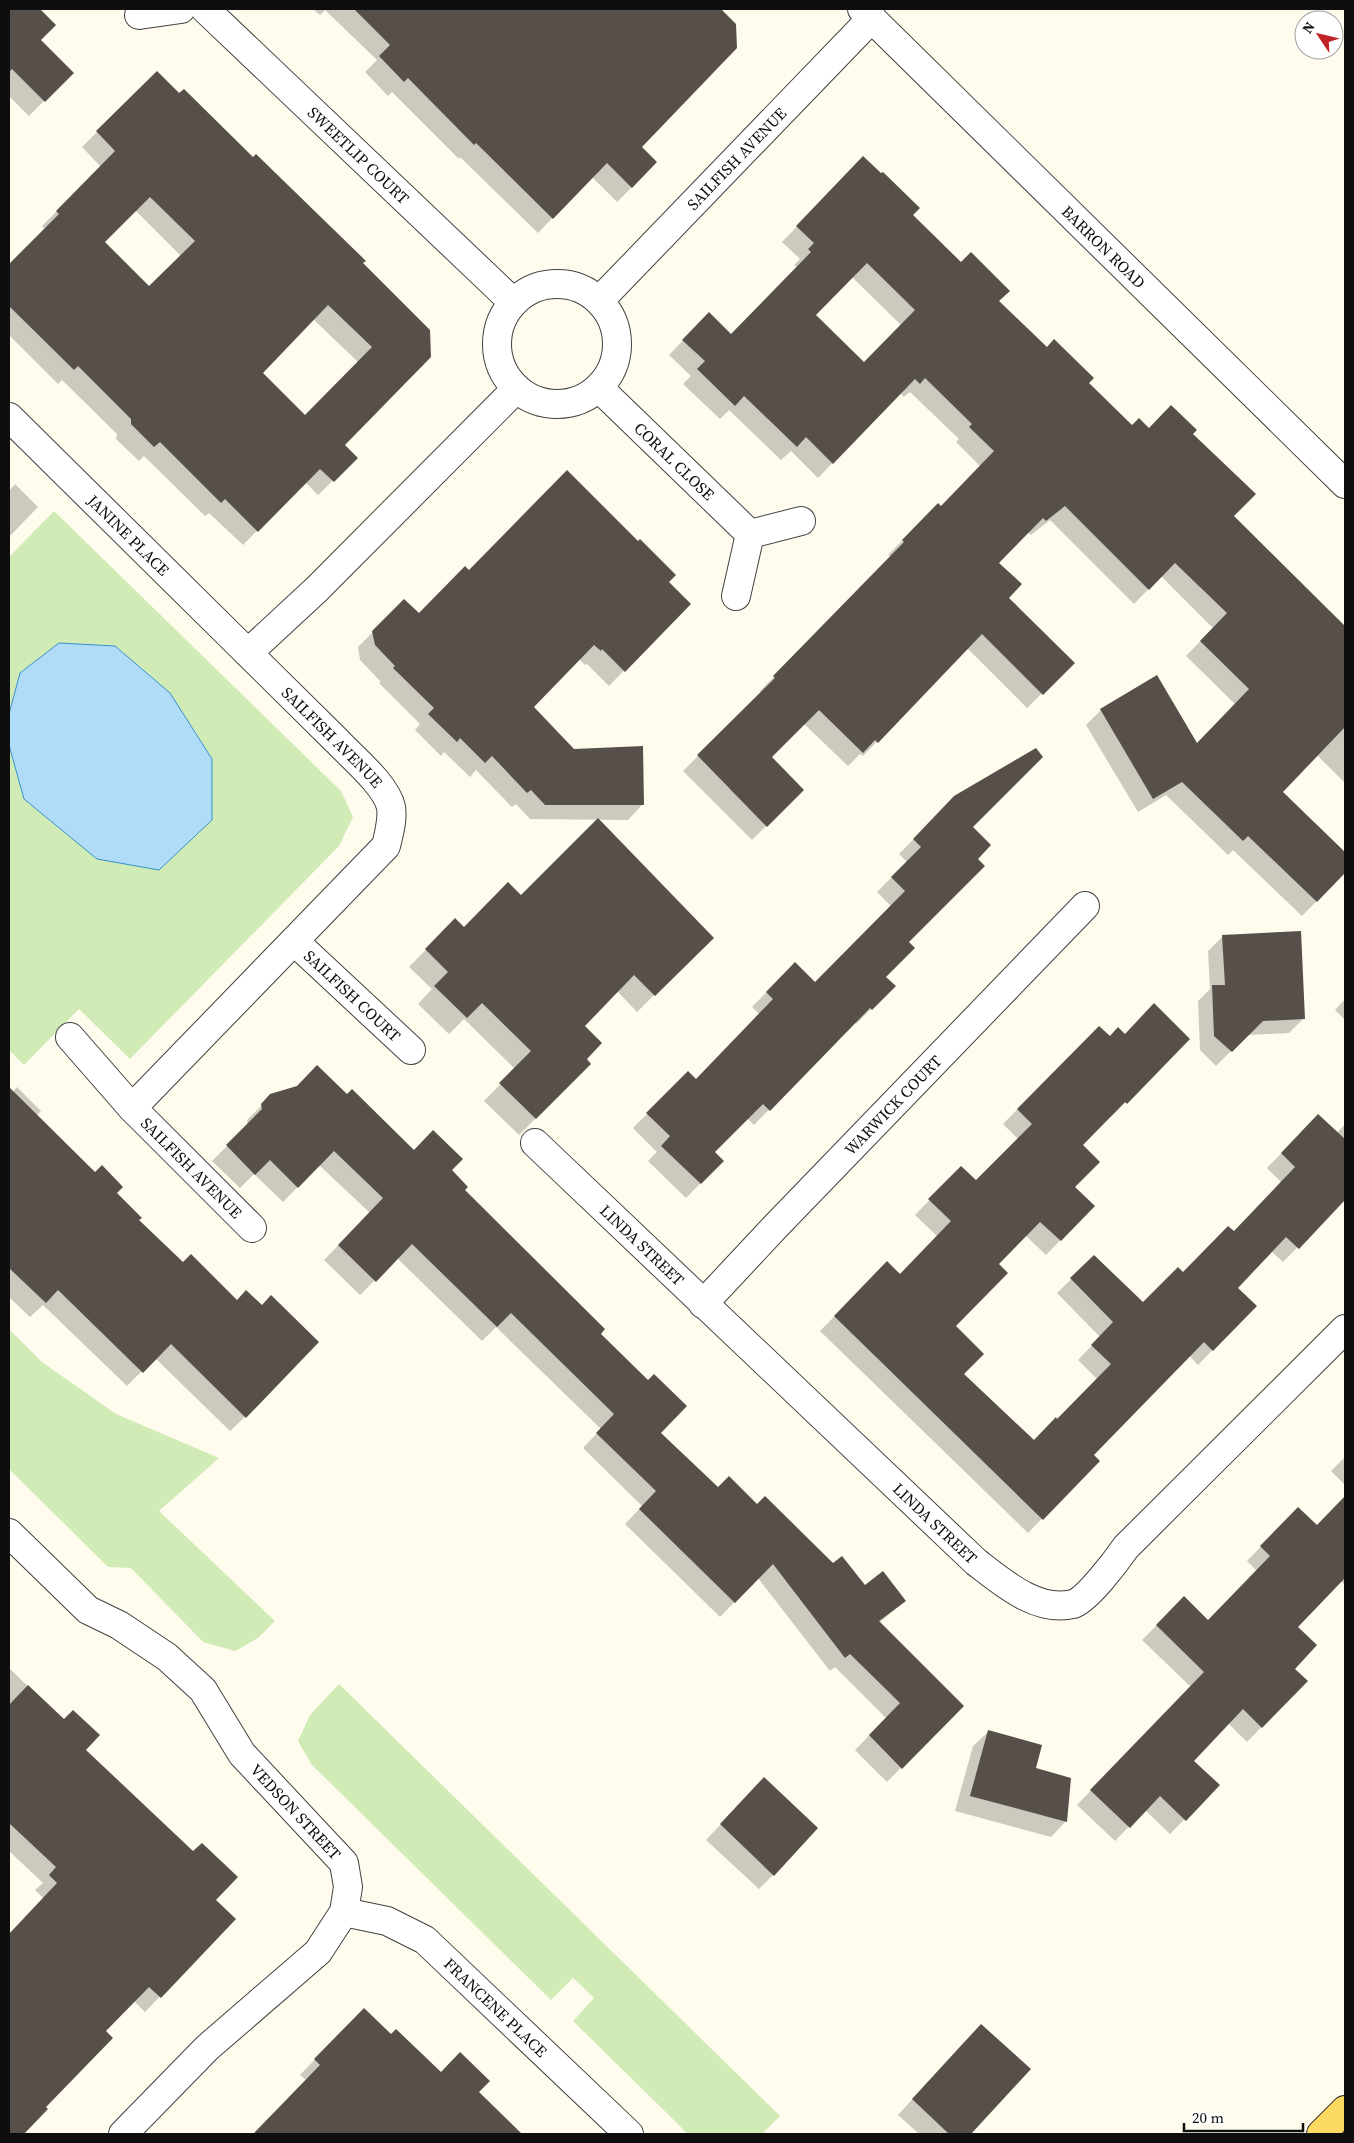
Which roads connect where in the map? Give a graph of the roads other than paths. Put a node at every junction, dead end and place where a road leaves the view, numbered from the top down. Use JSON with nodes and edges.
{"nodes":[{"id":1,"x":181,"y":9,"type":"edge"},
{"id":2,"x":205,"y":9,"type":"edge"},
{"id":3,"x":867,"y":13,"type":"edge"},
{"id":4,"x":139,"y":15,"type":"dead end"},
{"id":5,"x":599,"y":301,"type":"junction"},
{"id":6,"x":512,"y":302,"type":"junction"},
{"id":7,"x":599,"y":388,"type":"junction"},
{"id":8,"x":516,"y":389,"type":"junction"},
{"id":9,"x":9,"y":417,"type":"edge"},
{"id":10,"x":1345,"y":484,"type":"edge"},
{"id":11,"x":801,"y":522,"type":"dead end"},
{"id":12,"x":750,"y":534,"type":"junction"},
{"id":13,"x":736,"y":596,"type":"dead end"},
{"id":14,"x":248,"y":654,"type":"junction"},
{"id":15,"x":1085,"y":906,"type":"dead end"},
{"id":16,"x":294,"y":941,"type":"junction"},
{"id":17,"x":70,"y":1037,"type":"dead end"},
{"id":18,"x":411,"y":1050,"type":"dead end"},
{"id":19,"x":132,"y":1108,"type":"junction"},
{"id":20,"x":535,"y":1143,"type":"dead end"},
{"id":21,"x":252,"y":1228,"type":"dead end"},
{"id":22,"x":703,"y":1304,"type":"junction"},
{"id":23,"x":1345,"y":1328,"type":"edge"},
{"id":24,"x":9,"y":1533,"type":"edge"},
{"id":25,"x":344,"y":1912,"type":"junction"},
{"id":26,"x":1345,"y":2110,"type":"edge"},
{"id":27,"x":123,"y":2134,"type":"edge"},
{"id":28,"x":629,"y":2134,"type":"edge"},
{"id":29,"x":1321,"y":2134,"type":"edge"}],
"edges":[{"from":1,"to":4,"type":"street"},
{"from":2,"to":6,"type":"street","name":"SWEETLIP COURT"},
{"from":3,"to":5,"type":"street","name":"SAILFISH AVENUE"},
{"from":3,"to":10,"type":"street","name":"BARRON ROAD"},
{"from":5,"to":6,"type":"street"},
{"from":5,"to":7,"type":"street"},
{"from":6,"to":8,"type":"street"},
{"from":7,"to":8,"type":"street"},
{"from":7,"to":12,"type":"street","name":"CORAL CLOSE"},
{"from":8,"to":14,"type":"street"},
{"from":9,"to":14,"type":"street","name":"JANINE PLACE"},
{"from":11,"to":12,"type":"street"},
{"from":12,"to":13,"type":"street"},
{"from":14,"to":16,"type":"street","name":"SAILFISH AVENUE"},
{"from":15,"to":22,"type":"street","name":"WARWICK COURT"},
{"from":16,"to":18,"type":"street","name":"SAILFISH COURT"},
{"from":16,"to":19,"type":"street","name":"SAILFISH AVENUE"},
{"from":17,"to":19,"type":"street","name":"SAILFISH AVENUE"},
{"from":19,"to":21,"type":"street","name":"SAILFISH AVENUE"},
{"from":20,"to":22,"type":"street","name":"LINDA STREET"},
{"from":22,"to":23,"type":"street","name":"LINDA STREET"},
{"from":24,"to":25,"type":"street","name":"VEDSON STREET"},
{"from":25,"to":27,"type":"street","name":"VEDSON STREET"},
{"from":25,"to":28,"type":"street","name":"FRANCENE PLACE"},
{"from":26,"to":29,"type":"main road"}]}
